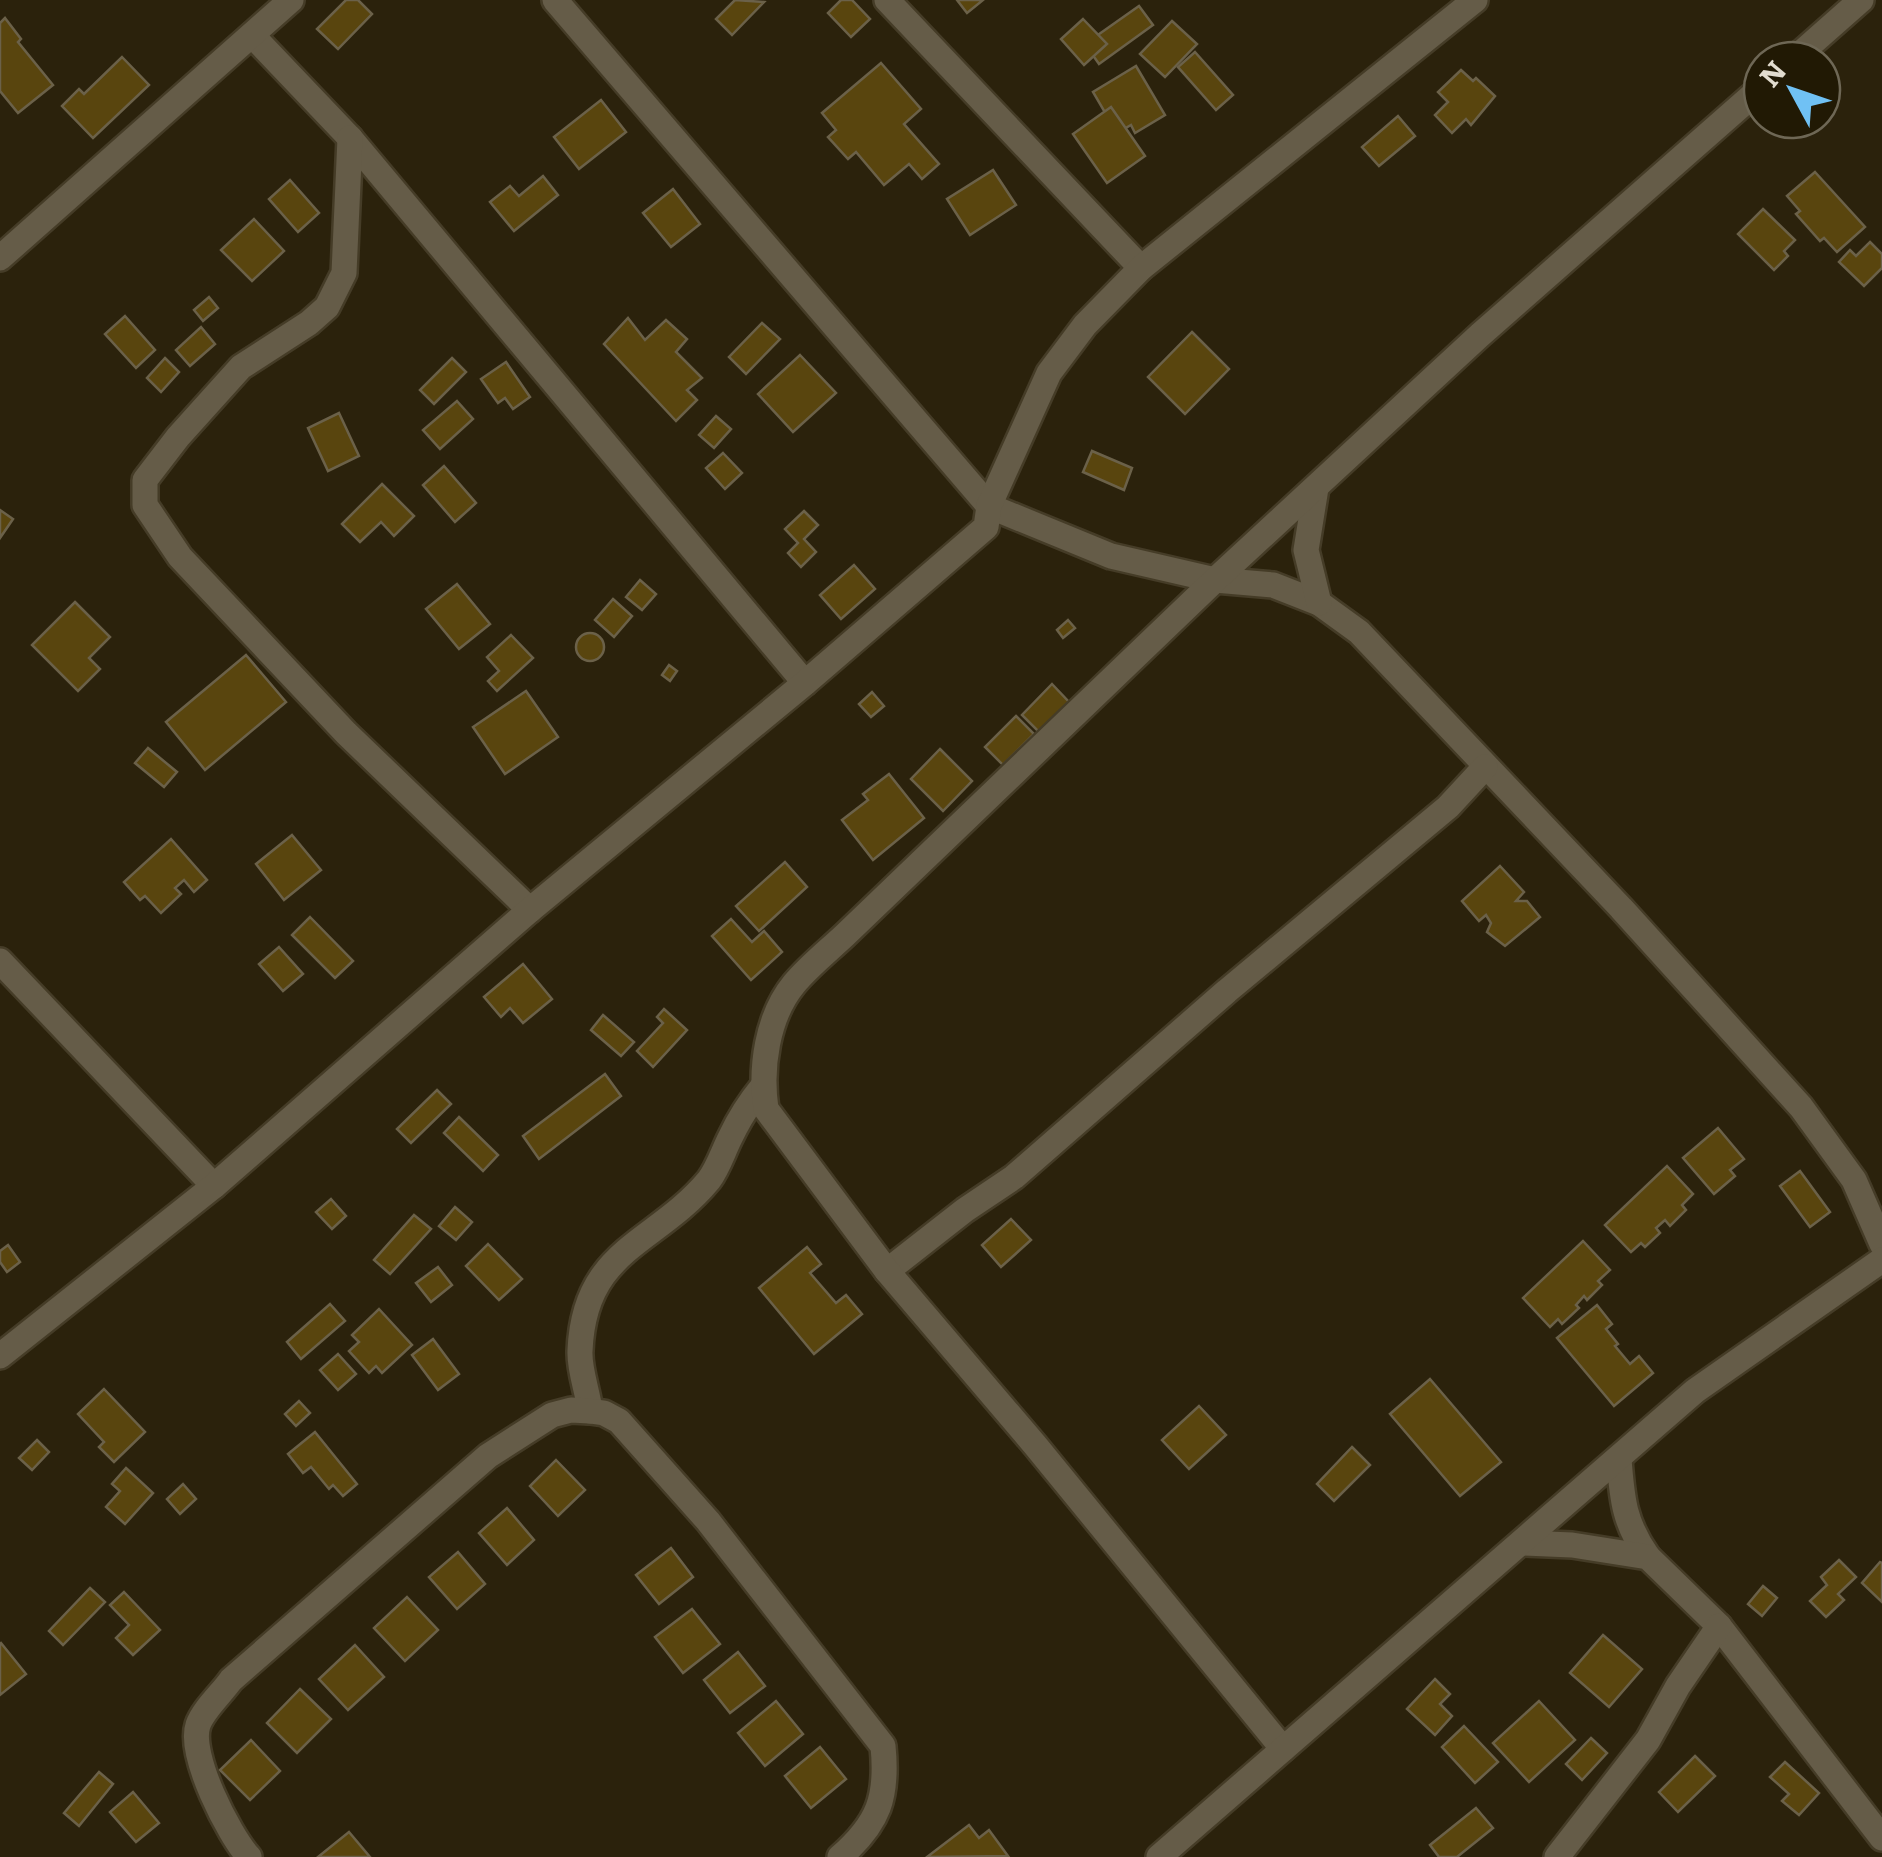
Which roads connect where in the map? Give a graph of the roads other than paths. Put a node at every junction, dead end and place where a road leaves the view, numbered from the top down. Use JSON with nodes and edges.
{"nodes":[{"id":1,"x":291,"y":0,"type":"edge"},
{"id":2,"x":554,"y":0,"type":"edge"},
{"id":3,"x":888,"y":0,"type":"edge"},
{"id":4,"x":1474,"y":0,"type":"edge"},
{"id":5,"x":1861,"y":0,"type":"edge"},
{"id":6,"x":252,"y":35,"type":"junction"},
{"id":7,"x":1816,"y":40,"type":"edge"},
{"id":8,"x":1742,"y":105,"type":"edge"},
{"id":9,"x":350,"y":138,"type":"junction"},
{"id":10,"x":0,"y":258,"type":"edge"},
{"id":11,"x":1141,"y":268,"type":"junction"},
{"id":12,"x":1316,"y":488,"type":"junction"},
{"id":13,"x":989,"y":506,"type":"junction"},
{"id":14,"x":1215,"y":580,"type":"junction"},
{"id":15,"x":1319,"y":604,"type":"junction"},
{"id":16,"x":805,"y":683,"type":"junction"},
{"id":17,"x":1485,"y":767,"type":"junction"},
{"id":18,"x":530,"y":910,"type":"junction"},
{"id":19,"x":0,"y":961,"type":"edge"},
{"id":20,"x":763,"y":1086,"type":"junction"},
{"id":21,"x":214,"y":1186,"type":"junction"},
{"id":22,"x":1882,"y":1244,"type":"edge"},
{"id":23,"x":1882,"y":1260,"type":"edge"},
{"id":24,"x":887,"y":1271,"type":"junction"},
{"id":25,"x":0,"y":1356,"type":"edge"},
{"id":26,"x":590,"y":1412,"type":"junction"},
{"id":27,"x":1619,"y":1459,"type":"junction"},
{"id":28,"x":1524,"y":1542,"type":"junction"},
{"id":29,"x":1648,"y":1557,"type":"junction"},
{"id":30,"x":1719,"y":1626,"type":"junction"},
{"id":31,"x":1283,"y":1749,"type":"junction"},
{"id":32,"x":1882,"y":1838,"type":"edge"},
{"id":33,"x":249,"y":1857,"type":"edge"},
{"id":34,"x":840,"y":1857,"type":"edge"},
{"id":35,"x":1159,"y":1857,"type":"edge"},
{"id":36,"x":1557,"y":1857,"type":"edge"}],
"edges":[{"from":1,"to":6,"type":"street"},
{"from":2,"to":13,"type":"street"},
{"from":3,"to":11,"type":"street"},
{"from":4,"to":11,"type":"street"},
{"from":5,"to":7,"type":"street"},
{"from":6,"to":9,"type":"street"},
{"from":6,"to":10,"type":"street"},
{"from":8,"to":12,"type":"street"},
{"from":9,"to":16,"type":"street"},
{"from":9,"to":18,"type":"street"},
{"from":11,"to":13,"type":"street"},
{"from":12,"to":14,"type":"street"},
{"from":12,"to":15,"type":"street"},
{"from":13,"to":14,"type":"street"},
{"from":13,"to":16,"type":"street"},
{"from":14,"to":15,"type":"street"},
{"from":14,"to":20,"type":"street"},
{"from":15,"to":17,"type":"street"},
{"from":16,"to":18,"type":"street"},
{"from":17,"to":22,"type":"street"},
{"from":17,"to":24,"type":"street"},
{"from":18,"to":21,"type":"street"},
{"from":19,"to":21,"type":"street"},
{"from":20,"to":24,"type":"street"},
{"from":20,"to":26,"type":"street"},
{"from":21,"to":25,"type":"street"},
{"from":23,"to":27,"type":"street"},
{"from":24,"to":31,"type":"street"},
{"from":26,"to":33,"type":"street"},
{"from":26,"to":34,"type":"street"},
{"from":27,"to":28,"type":"street"},
{"from":27,"to":29,"type":"street"},
{"from":28,"to":29,"type":"street"},
{"from":28,"to":31,"type":"street"},
{"from":29,"to":30,"type":"street"},
{"from":30,"to":32,"type":"street"},
{"from":30,"to":36,"type":"street"},
{"from":31,"to":35,"type":"street"}]}
